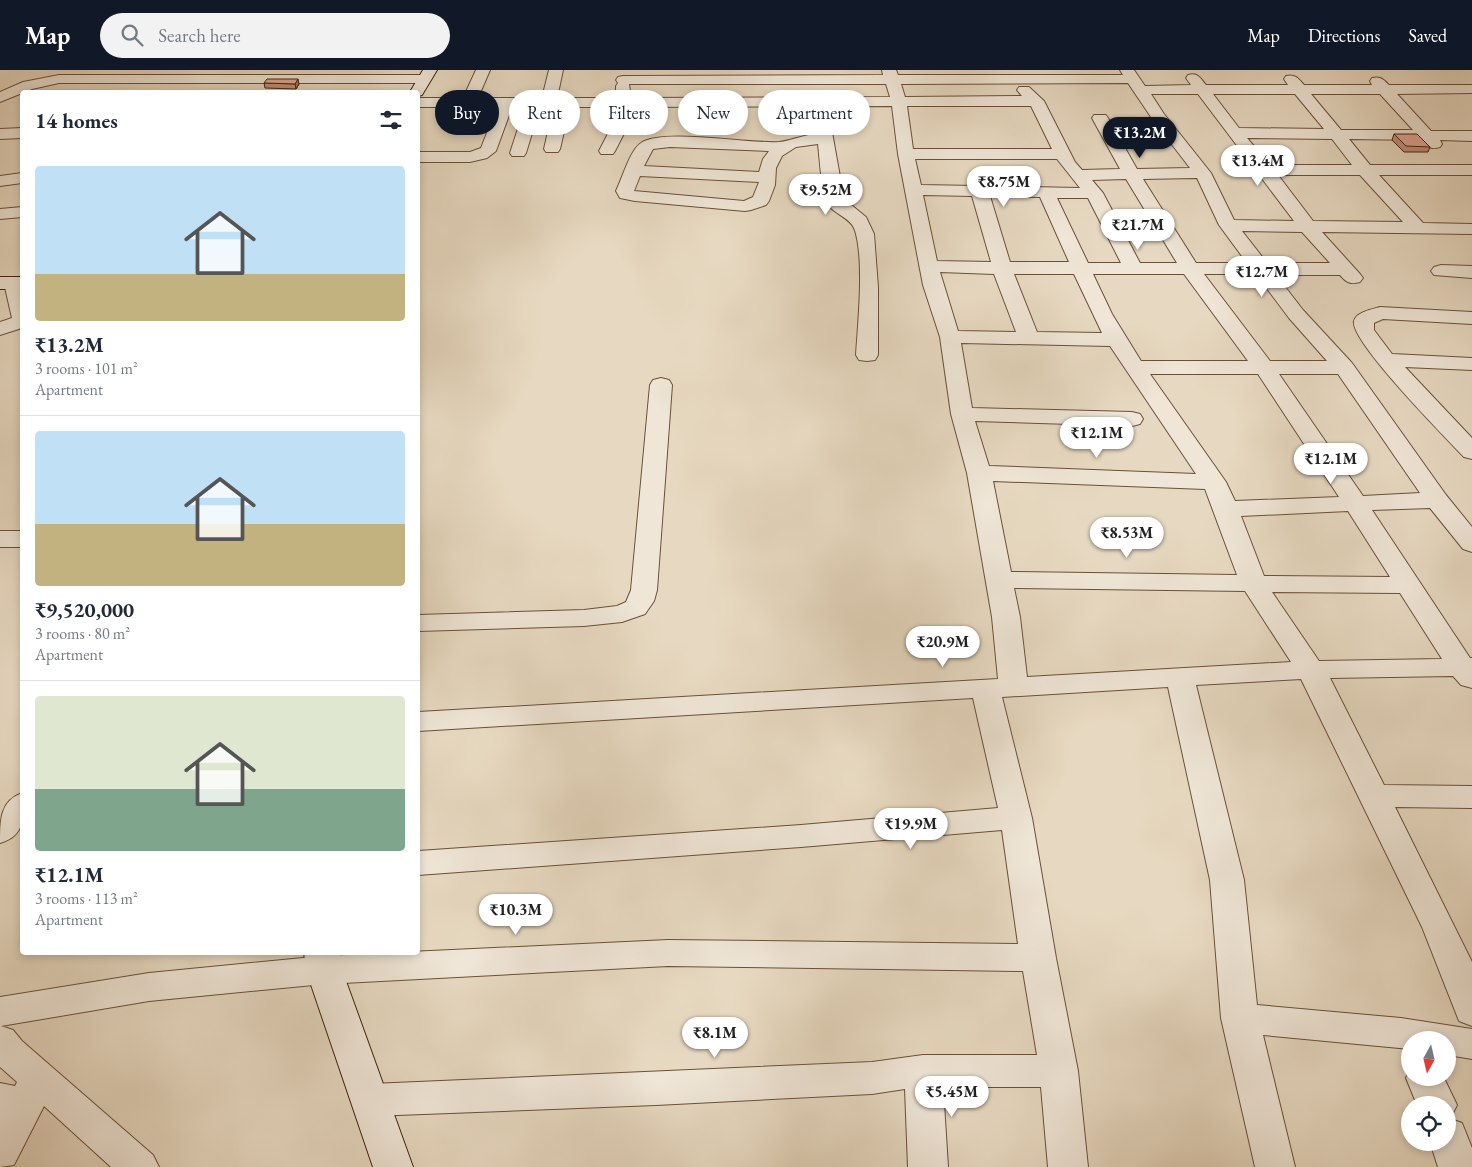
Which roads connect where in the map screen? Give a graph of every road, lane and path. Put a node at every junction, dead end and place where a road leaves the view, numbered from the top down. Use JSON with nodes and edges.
{"nodes":[{"id":1,"x":483,"y":70,"type":"edge"},
{"id":2,"x":556,"y":70,"type":"edge"},
{"id":3,"x":1188,"y":70,"type":"edge"},
{"id":4,"x":1284,"y":70,"type":"edge"},
{"id":5,"x":1365,"y":70,"type":"edge"},
{"id":6,"x":427,"y":74,"type":"edge"},
{"id":7,"x":1045,"y":74,"type":"edge"},
{"id":8,"x":1081,"y":74,"type":"edge"},
{"id":9,"x":150,"y":75,"type":"edge"},
{"id":10,"x":236,"y":75,"type":"edge"},
{"id":11,"x":624,"y":75,"type":"edge"},
{"id":12,"x":689,"y":75,"type":"edge"},
{"id":13,"x":748,"y":75,"type":"edge"},
{"id":14,"x":813,"y":75,"type":"edge"},
{"id":15,"x":890,"y":75,"type":"edge"},
{"id":16,"x":1010,"y":75,"type":"edge"},
{"id":17,"x":42,"y":76,"type":"edge"},
{"id":18,"x":1450,"y":76,"type":"dead end"},
{"id":19,"x":1133,"y":80,"type":"edge"},
{"id":20,"x":331,"y":81,"type":"edge"},
{"id":21,"x":1200,"y":89,"type":"junction"},
{"id":22,"x":1299,"y":89,"type":"junction"},
{"id":23,"x":133,"y":90,"type":"edge"},
{"id":24,"x":224,"y":90,"type":"edge"},
{"id":25,"x":418,"y":90,"type":"edge"},
{"id":26,"x":474,"y":90,"type":"edge"},
{"id":27,"x":549,"y":90,"type":"edge"},
{"id":28,"x":624,"y":90,"type":"edge"},
{"id":29,"x":816,"y":90,"type":"edge"},
{"id":30,"x":1386,"y":90,"type":"junction"},
{"id":31,"x":1470,"y":92,"type":"edge"},
{"id":32,"x":1091,"y":94,"type":"dead end"},
{"id":33,"x":0,"y":96,"type":"edge"},
{"id":34,"x":899,"y":102,"type":"junction"},
{"id":35,"x":1036,"y":102,"type":"junction"},
{"id":36,"x":420,"y":103,"type":"edge"},
{"id":37,"x":435,"y":103,"type":"edge"},
{"id":38,"x":870,"y":103,"type":"edge"},
{"id":39,"x":499,"y":107,"type":"edge"},
{"id":40,"x":504,"y":108,"type":"junction"},
{"id":41,"x":509,"y":108,"type":"edge"},
{"id":42,"x":758,"y":109,"type":"edge"},
{"id":43,"x":668,"y":110,"type":"edge"},
{"id":44,"x":750,"y":110,"type":"junction"},
{"id":45,"x":1100,"y":118,"type":"dead end"},
{"id":46,"x":20,"y":133,"type":"edge"},
{"id":47,"x":1234,"y":133,"type":"junction"},
{"id":48,"x":0,"y":134,"type":"edge"},
{"id":49,"x":1336,"y":134,"type":"junction"},
{"id":50,"x":528,"y":135,"type":"edge"},
{"id":51,"x":549,"y":135,"type":"edge"},
{"id":52,"x":614,"y":135,"type":"edge"},
{"id":53,"x":825,"y":135,"type":"edge"},
{"id":54,"x":1425,"y":135,"type":"junction"},
{"id":55,"x":1472,"y":136,"type":"edge"},
{"id":56,"x":826,"y":139,"type":"junction"},
{"id":57,"x":783,"y":147,"type":"junction"},
{"id":58,"x":552,"y":149,"type":"dead end"},
{"id":59,"x":607,"y":150,"type":"dead end"},
{"id":60,"x":518,"y":153,"type":"dead end"},
{"id":61,"x":906,"y":154,"type":"junction"},
{"id":62,"x":1063,"y":154,"type":"junction"},
{"id":63,"x":420,"y":157,"type":"edge"},
{"id":64,"x":1265,"y":170,"type":"junction"},
{"id":65,"x":1466,"y":170,"type":"edge"},
{"id":66,"x":634,"y":171,"type":"junction"},
{"id":67,"x":1366,"y":171,"type":"junction"},
{"id":68,"x":1203,"y":173,"type":"junction"},
{"id":69,"x":1078,"y":175,"type":"junction"},
{"id":70,"x":1132,"y":175,"type":"junction"},
{"id":71,"x":767,"y":177,"type":"junction"},
{"id":72,"x":20,"y":178,"type":"edge"},
{"id":73,"x":0,"y":181,"type":"edge"},
{"id":74,"x":1472,"y":182,"type":"edge"},
{"id":75,"x":914,"y":190,"type":"junction"},
{"id":76,"x":980,"y":192,"type":"junction"},
{"id":77,"x":1046,"y":192,"type":"junction"},
{"id":78,"x":1094,"y":193,"type":"junction"},
{"id":79,"x":20,"y":212,"type":"edge"},
{"id":80,"x":0,"y":214,"type":"edge"},
{"id":81,"x":1228,"y":225,"type":"junction"},
{"id":82,"x":1308,"y":227,"type":"junction"},
{"id":83,"x":1418,"y":228,"type":"junction"},
{"id":84,"x":1472,"y":228,"type":"edge"},
{"id":85,"x":929,"y":266,"type":"junction"},
{"id":86,"x":1002,"y":268,"type":"junction"},
{"id":87,"x":1080,"y":268,"type":"junction"},
{"id":88,"x":1133,"y":268,"type":"junction"},
{"id":89,"x":1190,"y":268,"type":"junction"},
{"id":90,"x":1262,"y":269,"type":"junction"},
{"id":91,"x":1441,"y":271,"type":"dead end"},
{"id":92,"x":1472,"y":272,"type":"edge"},
{"id":93,"x":12,"y":283,"type":"edge"},
{"id":94,"x":20,"y":312,"type":"edge"},
{"id":95,"x":1472,"y":318,"type":"edge"},
{"id":96,"x":20,"y":319,"type":"edge"},
{"id":97,"x":0,"y":320,"type":"edge"},
{"id":98,"x":20,"y":320,"type":"edge"},
{"id":99,"x":0,"y":329,"type":"edge"},
{"id":100,"x":950,"y":337,"type":"junction"},
{"id":101,"x":1029,"y":338,"type":"junction"},
{"id":102,"x":1116,"y":340,"type":"junction"},
{"id":103,"x":867,"y":355,"type":"dead end"},
{"id":104,"x":1386,"y":360,"type":"junction"},
{"id":105,"x":1472,"y":364,"type":"edge"},
{"id":106,"x":1135,"y":367,"type":"junction"},
{"id":107,"x":1344,"y":368,"type":"junction"},
{"id":108,"x":1265,"y":369,"type":"junction"},
{"id":109,"x":661,"y":385,"type":"dead end"},
{"id":110,"x":962,"y":414,"type":"junction"},
{"id":111,"x":1132,"y":419,"type":"dead end"},
{"id":112,"x":1445,"y":421,"type":"junction"},
{"id":113,"x":1472,"y":423,"type":"edge"},
{"id":114,"x":1472,"y":452,"type":"edge"},
{"id":115,"x":979,"y":473,"type":"junction"},
{"id":116,"x":1214,"y":482,"type":"junction"},
{"id":117,"x":1437,"y":500,"type":"junction"},
{"id":118,"x":1356,"y":504,"type":"junction"},
{"id":119,"x":1226,"y":509,"type":"junction"},
{"id":120,"x":0,"y":538,"type":"edge"},
{"id":121,"x":20,"y":539,"type":"edge"},
{"id":122,"x":1472,"y":544,"type":"edge"},
{"id":123,"x":998,"y":580,"type":"junction"},
{"id":124,"x":1254,"y":585,"type":"junction"},
{"id":125,"x":1408,"y":586,"type":"junction"},
{"id":126,"x":420,"y":623,"type":"edge"},
{"id":127,"x":1310,"y":670,"type":"junction"},
{"id":128,"x":1469,"y":672,"type":"edge"},
{"id":129,"x":1180,"y":677,"type":"junction"},
{"id":130,"x":999,"y":687,"type":"junction"},
{"id":131,"x":420,"y":722,"type":"edge"},
{"id":132,"x":1374,"y":796,"type":"junction"},
{"id":133,"x":1472,"y":797,"type":"edge"},
{"id":134,"x":20,"y":807,"type":"edge"},
{"id":135,"x":1016,"y":818,"type":"junction"},
{"id":136,"x":0,"y":832,"type":"edge"},
{"id":137,"x":420,"y":862,"type":"edge"},
{"id":138,"x":1038,"y":958,"type":"junction"},
{"id":139,"x":323,"y":961,"type":"edge"},
{"id":140,"x":1465,"y":969,"type":"edge"},
{"id":141,"x":1472,"y":1011,"type":"edge"},
{"id":142,"x":0,"y":1012,"type":"edge"},
{"id":143,"x":1240,"y":1018,"type":"junction"},
{"id":144,"x":0,"y":1041,"type":"edge"},
{"id":145,"x":1401,"y":1041,"type":"edge"},
{"id":146,"x":1456,"y":1044,"type":"edge"},
{"id":147,"x":1472,"y":1044,"type":"edge"},
{"id":148,"x":923,"y":1071,"type":"junction"},
{"id":149,"x":1059,"y":1071,"type":"junction"},
{"id":150,"x":21,"y":1094,"type":"edge"},
{"id":151,"x":371,"y":1100,"type":"junction"},
{"id":152,"x":1453,"y":1151,"type":"edge"},
{"id":153,"x":0,"y":1153,"type":"edge"},
{"id":154,"x":139,"y":1167,"type":"edge"},
{"id":155,"x":393,"y":1167,"type":"edge"},
{"id":156,"x":928,"y":1167,"type":"edge"},
{"id":157,"x":1068,"y":1167,"type":"edge"},
{"id":158,"x":1275,"y":1167,"type":"edge"},
{"id":159,"x":1458,"y":1167,"type":"edge"}],
"edges":[{"from":1,"to":26,"type":"street"},
{"from":2,"to":27,"type":"street"},
{"from":3,"to":21,"type":"street"},
{"from":4,"to":22,"type":"street"},
{"from":5,"to":30,"type":"street"},
{"from":6,"to":20,"type":"street"},
{"from":6,"to":25,"type":"street"},
{"from":7,"to":8,"type":"street"},
{"from":7,"to":16,"type":"street"},
{"from":8,"to":19,"type":"street"},
{"from":8,"to":32,"type":"street"},
{"from":9,"to":10,"type":"street"},
{"from":9,"to":17,"type":"street"},
{"from":9,"to":23,"type":"street"},
{"from":10,"to":20,"type":"street"},
{"from":10,"to":24,"type":"street"},
{"from":11,"to":12,"type":"street"},
{"from":11,"to":28,"type":"street"},
{"from":12,"to":13,"type":"street"},
{"from":13,"to":14,"type":"street"},
{"from":13,"to":44,"type":"street"},
{"from":14,"to":15,"type":"street"},
{"from":14,"to":29,"type":"street"},
{"from":15,"to":16,"type":"street"},
{"from":15,"to":34,"type":"street"},
{"from":16,"to":35,"type":"street"},
{"from":17,"to":33,"type":"street"},
{"from":18,"to":31,"type":"street"},
{"from":19,"to":21,"type":"street"},
{"from":19,"to":68,"type":"street"},
{"from":21,"to":22,"type":"street"},
{"from":21,"to":47,"type":"street"},
{"from":22,"to":30,"type":"street"},
{"from":22,"to":49,"type":"street"},
{"from":30,"to":31,"type":"street"},
{"from":30,"to":54,"type":"street"},
{"from":34,"to":35,"type":"street"},
{"from":34,"to":38,"type":"street"},
{"from":34,"to":61,"type":"street"},
{"from":35,"to":62,"type":"street"},
{"from":36,"to":37,"type":"street"},
{"from":39,"to":40,"type":"street"},
{"from":40,"to":41,"type":"street"},
{"from":40,"to":63,"type":"street"},
{"from":42,"to":44,"type":"street"},
{"from":43,"to":44,"type":"street"},
{"from":45,"to":70,"type":"street"},
{"from":46,"to":48,"type":"street"},
{"from":47,"to":49,"type":"street"},
{"from":47,"to":64,"type":"street"},
{"from":49,"to":54,"type":"street"},
{"from":49,"to":67,"type":"street"},
{"from":50,"to":60,"type":"street"},
{"from":51,"to":58,"type":"street"},
{"from":52,"to":59,"type":"street"},
{"from":53,"to":56,"type":"street"},
{"from":54,"to":55,"type":"street"},
{"from":54,"to":65,"type":"street"},
{"from":56,"to":57,"type":"street"},
{"from":56,"to":103,"type":"street"},
{"from":57,"to":66,"type":"street"},
{"from":57,"to":71,"type":"street"},
{"from":61,"to":62,"type":"street"},
{"from":61,"to":75,"type":"street"},
{"from":62,"to":69,"type":"street"},
{"from":64,"to":67,"type":"street"},
{"from":64,"to":82,"type":"street"},
{"from":65,"to":67,"type":"street"},
{"from":65,"to":74,"type":"street"},
{"from":66,"to":71,"type":"street"},
{"from":66,"to":71,"type":"street"},
{"from":67,"to":83,"type":"street"},
{"from":68,"to":70,"type":"street"},
{"from":68,"to":81,"type":"street"},
{"from":69,"to":70,"type":"street"},
{"from":69,"to":78,"type":"street"},
{"from":70,"to":89,"type":"street"},
{"from":72,"to":73,"type":"street"},
{"from":75,"to":76,"type":"street"},
{"from":75,"to":85,"type":"street"},
{"from":76,"to":77,"type":"street"},
{"from":76,"to":86,"type":"street"},
{"from":77,"to":78,"type":"street"},
{"from":77,"to":87,"type":"street"},
{"from":78,"to":88,"type":"street"},
{"from":79,"to":80,"type":"street"},
{"from":81,"to":82,"type":"street"},
{"from":81,"to":90,"type":"street"},
{"from":82,"to":83,"type":"street"},
{"from":82,"to":90,"type":"street"},
{"from":83,"to":84,"type":"street"},
{"from":85,"to":86,"type":"street"},
{"from":85,"to":100,"type":"street"},
{"from":86,"to":87,"type":"street"},
{"from":86,"to":101,"type":"street"},
{"from":87,"to":88,"type":"street"},
{"from":87,"to":102,"type":"street"},
{"from":88,"to":89,"type":"street"},
{"from":89,"to":90,"type":"street"},
{"from":89,"to":108,"type":"street"},
{"from":90,"to":107,"type":"street"},
{"from":91,"to":92,"type":"street"},
{"from":93,"to":94,"type":"street"},
{"from":95,"to":104,"type":"street"},
{"from":96,"to":97,"type":"street"},
{"from":98,"to":99,"type":"street"},
{"from":100,"to":101,"type":"street"},
{"from":100,"to":110,"type":"street"},
{"from":101,"to":102,"type":"street"},
{"from":102,"to":106,"type":"street"},
{"from":104,"to":105,"type":"street"},
{"from":104,"to":112,"type":"street"},
{"from":106,"to":108,"type":"street"},
{"from":106,"to":116,"type":"street"},
{"from":107,"to":108,"type":"street"},
{"from":107,"to":117,"type":"street"},
{"from":108,"to":118,"type":"street"},
{"from":109,"to":126,"type":"street"},
{"from":110,"to":111,"type":"street"},
{"from":110,"to":115,"type":"street"},
{"from":112,"to":113,"type":"street"},
{"from":112,"to":114,"type":"street"},
{"from":115,"to":116,"type":"street"},
{"from":115,"to":123,"type":"street"},
{"from":116,"to":119,"type":"street"},
{"from":117,"to":118,"type":"street"},
{"from":117,"to":122,"type":"street"},
{"from":118,"to":119,"type":"street"},
{"from":118,"to":125,"type":"street"},
{"from":119,"to":124,"type":"street"},
{"from":120,"to":121,"type":"street"},
{"from":123,"to":124,"type":"street"},
{"from":123,"to":130,"type":"street"},
{"from":124,"to":125,"type":"street"},
{"from":124,"to":127,"type":"street"},
{"from":125,"to":128,"type":"street"},
{"from":127,"to":128,"type":"street"},
{"from":127,"to":129,"type":"street"},
{"from":127,"to":132,"type":"street"},
{"from":129,"to":130,"type":"street"},
{"from":129,"to":143,"type":"street"},
{"from":130,"to":131,"type":"street"},
{"from":130,"to":135,"type":"street"},
{"from":132,"to":133,"type":"street"},
{"from":132,"to":140,"type":"street"},
{"from":134,"to":136,"type":"street"},
{"from":135,"to":137,"type":"street"},
{"from":135,"to":138,"type":"street"},
{"from":138,"to":139,"type":"street"},
{"from":138,"to":149,"type":"street"},
{"from":139,"to":142,"type":"street"},
{"from":139,"to":151,"type":"street"},
{"from":140,"to":141,"type":"street"},
{"from":143,"to":145,"type":"street"},
{"from":143,"to":158,"type":"street"},
{"from":144,"to":150,"type":"street"},
{"from":146,"to":147,"type":"street"},
{"from":148,"to":149,"type":"street"},
{"from":148,"to":151,"type":"street"},
{"from":148,"to":156,"type":"street"},
{"from":149,"to":157,"type":"street"},
{"from":150,"to":153,"type":"street"},
{"from":150,"to":154,"type":"street"},
{"from":151,"to":155,"type":"street"},
{"from":152,"to":159,"type":"street"}]}
